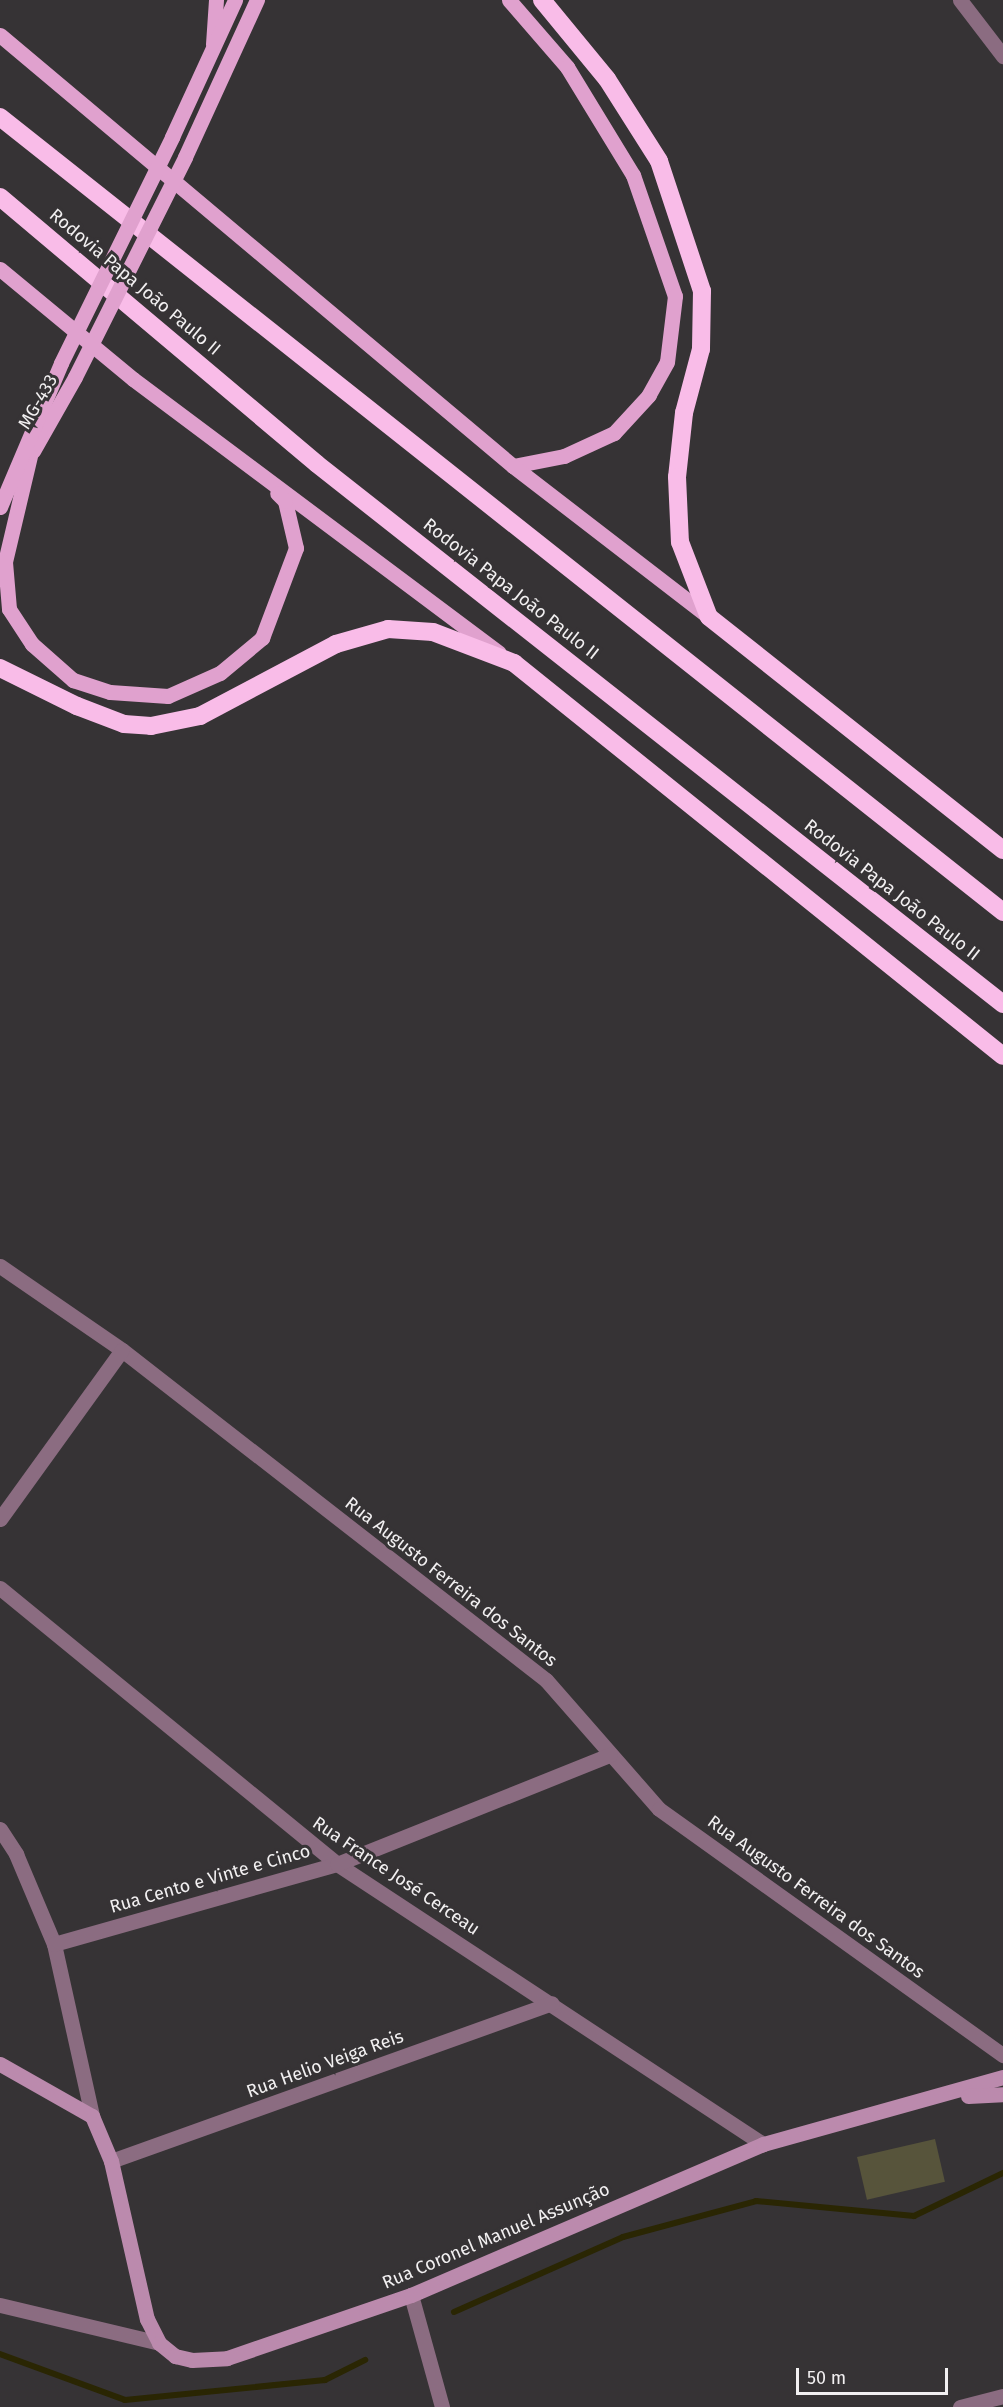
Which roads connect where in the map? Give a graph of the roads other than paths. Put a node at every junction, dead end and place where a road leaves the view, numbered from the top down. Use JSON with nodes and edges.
{"nodes":[{"id":1,"x":216,"y":0,"type":"edge"},
{"id":2,"x":235,"y":0,"type":"edge"},
{"id":3,"x":257,"y":0,"type":"edge"},
{"id":4,"x":266,"y":0,"type":"edge"},
{"id":5,"x":509,"y":0,"type":"edge"},
{"id":6,"x":542,"y":0,"type":"edge"},
{"id":7,"x":960,"y":0,"type":"edge"},
{"id":8,"x":0,"y":35,"type":"edge"},
{"id":9,"x":239,"y":40,"type":"junction"},
{"id":10,"x":213,"y":53,"type":"junction"},
{"id":11,"x":1003,"y":56,"type":"edge"},
{"id":12,"x":0,"y":117,"type":"edge"},
{"id":13,"x":0,"y":197,"type":"edge"},
{"id":14,"x":0,"y":268,"type":"edge"},
{"id":15,"x":30,"y":456,"type":"junction"},
{"id":16,"x":513,"y":466,"type":"junction"},
{"id":17,"x":256,"y":472,"type":"junction"},
{"id":18,"x":0,"y":508,"type":"edge"},
{"id":19,"x":709,"y":617,"type":"junction"},
{"id":20,"x":514,"y":663,"type":"junction"},
{"id":21,"x":0,"y":668,"type":"edge"},
{"id":22,"x":1003,"y":850,"type":"edge"},
{"id":23,"x":1003,"y":912,"type":"edge"},
{"id":24,"x":1003,"y":1004,"type":"edge"},
{"id":25,"x":1003,"y":1056,"type":"edge"},
{"id":26,"x":0,"y":1266,"type":"edge"},
{"id":27,"x":122,"y":1350,"type":"junction"},
{"id":28,"x":0,"y":1519,"type":"edge"},
{"id":29,"x":0,"y":1588,"type":"edge"},
{"id":30,"x":610,"y":1755,"type":"junction"},
{"id":31,"x":0,"y":1830,"type":"edge"},
{"id":32,"x":337,"y":1864,"type":"junction"},
{"id":33,"x":54,"y":1944,"type":"junction"},
{"id":34,"x":552,"y":2003,"type":"junction"},
{"id":35,"x":1003,"y":2055,"type":"edge"},
{"id":36,"x":0,"y":2064,"type":"edge"},
{"id":37,"x":1003,"y":2077,"type":"edge"},
{"id":38,"x":1003,"y":2094,"type":"edge"},
{"id":39,"x":941,"y":2097,"type":"junction"},
{"id":40,"x":92,"y":2116,"type":"junction"},
{"id":41,"x":763,"y":2144,"type":"junction"},
{"id":42,"x":111,"y":2161,"type":"junction"},
{"id":43,"x":411,"y":2295,"type":"junction"},
{"id":44,"x":0,"y":2305,"type":"edge"},
{"id":45,"x":159,"y":2343,"type":"junction"},
{"id":46,"x":1003,"y":2396,"type":"edge"},
{"id":47,"x":442,"y":2407,"type":"edge"},
{"id":48,"x":960,"y":2407,"type":"edge"}],
"edges":[{"from":1,"to":10,"type":"main road"},
{"from":2,"to":10,"type":"main road","number":"MG-433"},
{"from":3,"to":9,"type":"main road","number":"MG-433"},
{"from":4,"to":9,"type":"main road"},
{"from":5,"to":16,"type":"main road"},
{"from":6,"to":19,"type":"highway"},
{"from":7,"to":11,"type":"street"},
{"from":8,"to":16,"type":"main road"},
{"from":9,"to":15,"type":"main road","name":"MG-433","number":"MG-433","bridge":true},
{"from":10,"to":18,"type":"main road","number":"MG-433","bridge":true},
{"from":12,"to":23,"type":"highway"},
{"from":13,"to":24,"type":"highway","name":"Rodovia Papa João Paulo II"},
{"from":14,"to":17,"type":"main road"},
{"from":15,"to":17,"type":"main road"},
{"from":15,"to":18,"type":"main road","name":"MG-433","number":"MG-433"},
{"from":16,"to":19,"type":"main road"},
{"from":17,"to":20,"type":"main road"},
{"from":19,"to":22,"type":"highway"},
{"from":20,"to":21,"type":"highway"},
{"from":20,"to":25,"type":"highway"},
{"from":26,"to":27,"type":"street","name":"Rua Augusto Ferreira dos Santos"},
{"from":27,"to":28,"type":"street"},
{"from":27,"to":30,"type":"street","name":"Rua Augusto Ferreira dos Santos"},
{"from":29,"to":32,"type":"street","name":"Rua France José Cerceau"},
{"from":30,"to":32,"type":"street","name":"Rua Cento e Vinte e Cinco"},
{"from":30,"to":35,"type":"street","name":"Rua Augusto Ferreira dos Santos"},
{"from":31,"to":33,"type":"street"},
{"from":32,"to":33,"type":"street","name":"Rua Cento e Vinte e Cinco"},
{"from":32,"to":34,"type":"street","name":"Rua France José Cerceau"},
{"from":33,"to":40,"type":"street"},
{"from":34,"to":41,"type":"street","name":"Rua France José Cerceau"},
{"from":34,"to":42,"type":"street","name":"Rua Helio Veiga Reis"},
{"from":36,"to":40,"type":"street"},
{"from":37,"to":39,"type":"street","name":"Rua Coronel Manuel Assunção"},
{"from":38,"to":39,"type":"street"},
{"from":39,"to":41,"type":"street","name":"Rua Coronel Manuel Assunção"},
{"from":40,"to":42,"type":"street"},
{"from":41,"to":43,"type":"street","name":"Rua Coronel Manuel Assunção"},
{"from":42,"to":45,"type":"street"},
{"from":43,"to":45,"type":"street","name":"Rua Coronel Manuel Assunção"},
{"from":43,"to":47,"type":"street"},
{"from":44,"to":45,"type":"street","name":"Rua Coronel Manuel Assunção"},
{"from":46,"to":48,"type":"street"}]}
